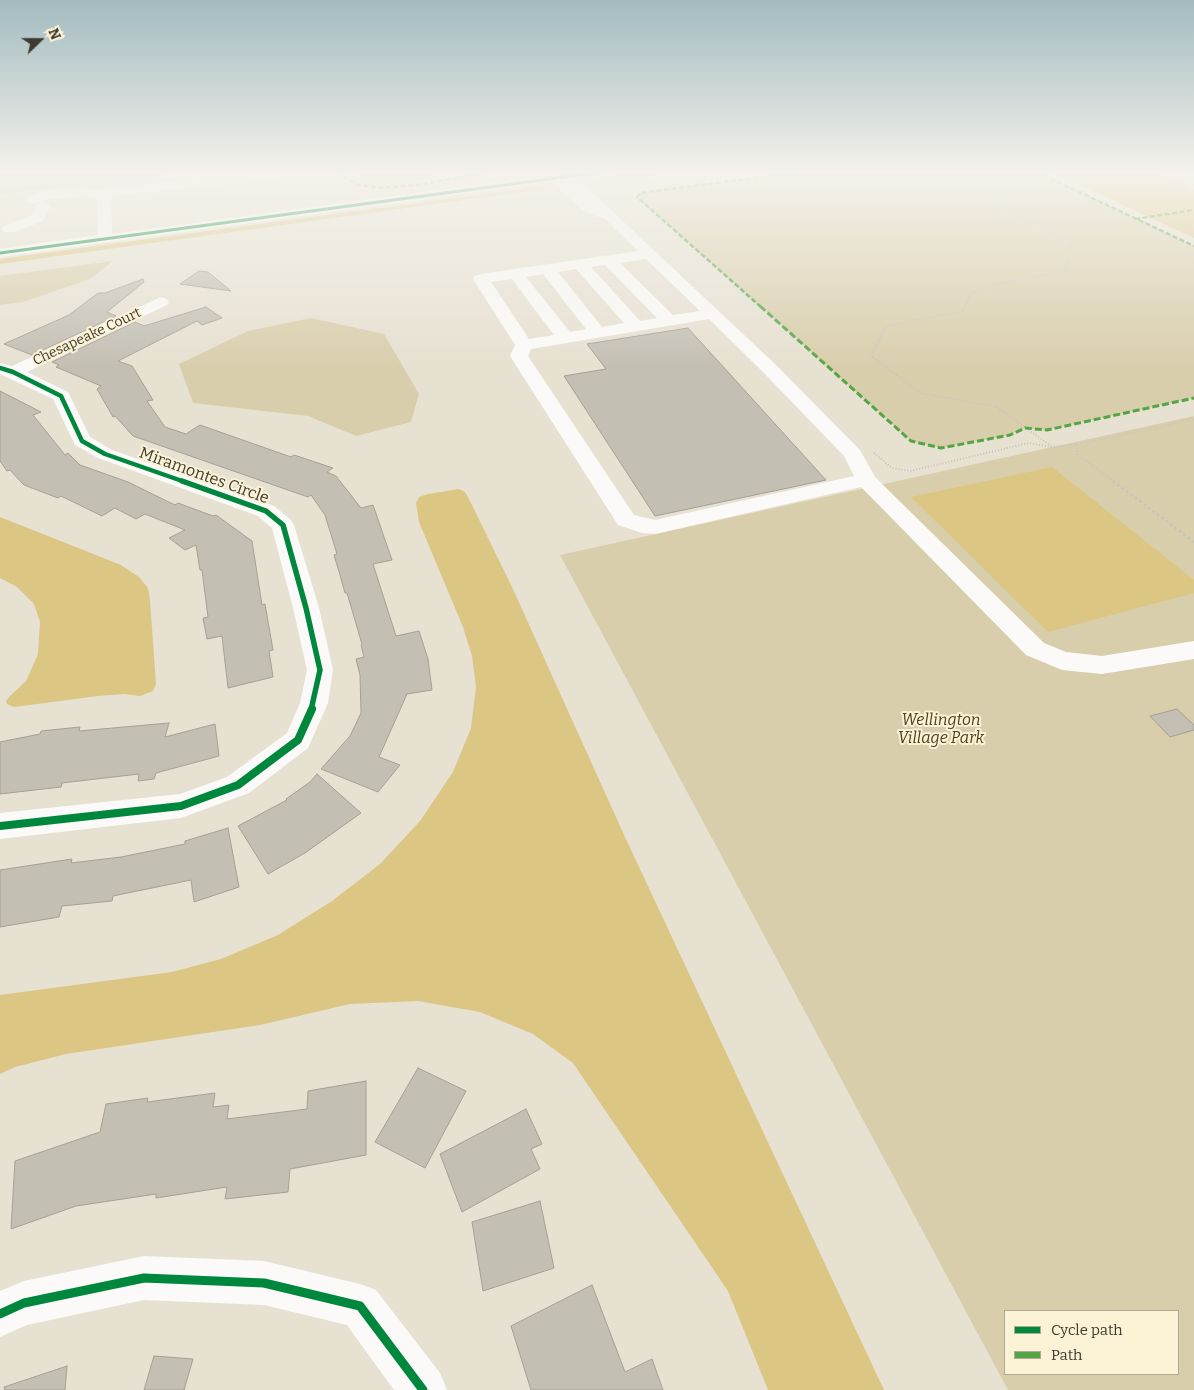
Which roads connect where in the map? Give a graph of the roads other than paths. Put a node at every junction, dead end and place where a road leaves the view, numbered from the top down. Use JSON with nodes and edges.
{"nodes":[{"id":1,"x":5,"y":237,"type":"edge"},
{"id":2,"x":121,"y":237,"type":"edge"},
{"id":3,"x":631,"y":237,"type":"edge"},
{"id":4,"x":105,"y":239,"type":"joint"},
{"id":5,"x":6,"y":252,"type":"edge"},
{"id":6,"x":649,"y":254,"type":"junction"},
{"id":7,"x":609,"y":260,"type":"junction"},
{"id":8,"x":580,"y":264,"type":"junction"},
{"id":9,"x":546,"y":269,"type":"junction"},
{"id":10,"x":516,"y":274,"type":"junction"},
{"id":11,"x":161,"y":302,"type":"dead end"},
{"id":12,"x":711,"y":314,"type":"junction"},
{"id":13,"x":669,"y":321,"type":"junction"},
{"id":14,"x":636,"y":326,"type":"junction"},
{"id":15,"x":598,"y":333,"type":"junction"},
{"id":16,"x":565,"y":338,"type":"junction"},
{"id":17,"x":524,"y":345,"type":"junction"},
{"id":18,"x":6,"y":370,"type":"edge"},
{"id":19,"x":866,"y":480,"type":"junction"},
{"id":20,"x":1194,"y":650,"type":"edge"},
{"id":21,"x":0,"y":826,"type":"edge"},
{"id":22,"x":0,"y":1314,"type":"edge"},
{"id":23,"x":423,"y":1390,"type":"edge"}],
"edges":[{"from":1,"to":5,"type":"street"},
{"from":2,"to":4,"type":"street"},
{"from":3,"to":6,"type":"street"},
{"from":4,"to":5,"type":"street"},
{"from":6,"to":7,"type":"street"},
{"from":6,"to":12,"type":"street"},
{"from":7,"to":8,"type":"street"},
{"from":7,"to":13,"type":"street"},
{"from":8,"to":9,"type":"street"},
{"from":8,"to":14,"type":"street"},
{"from":9,"to":10,"type":"street"},
{"from":9,"to":15,"type":"street"},
{"from":10,"to":16,"type":"street"},
{"from":10,"to":17,"type":"street"},
{"from":11,"to":18,"type":"street","name":"Chesapeake Court"},
{"from":12,"to":13,"type":"street"},
{"from":12,"to":19,"type":"street"},
{"from":13,"to":14,"type":"street"},
{"from":14,"to":15,"type":"street"},
{"from":15,"to":16,"type":"street"},
{"from":16,"to":17,"type":"street"},
{"from":17,"to":19,"type":"street"},
{"from":18,"to":21,"type":"street","name":"Miramontes Circle"},
{"from":19,"to":20,"type":"street"},
{"from":22,"to":23,"type":"street"}]}
